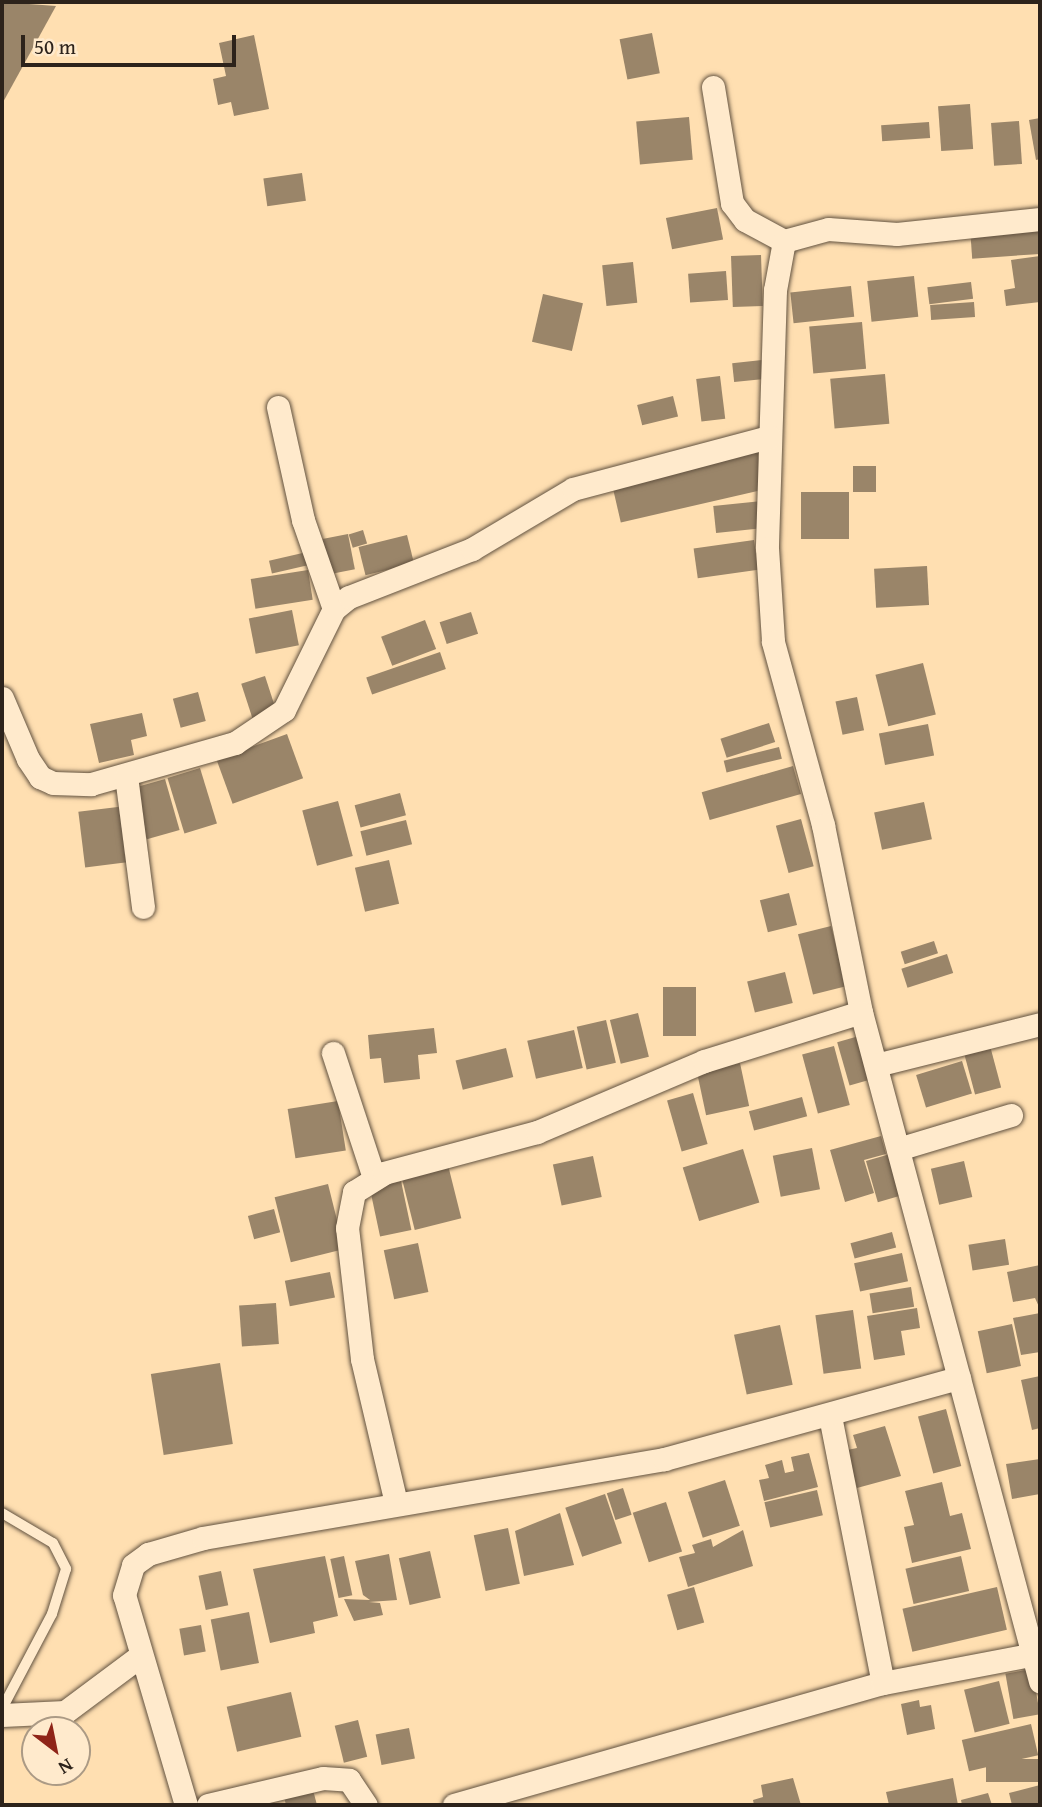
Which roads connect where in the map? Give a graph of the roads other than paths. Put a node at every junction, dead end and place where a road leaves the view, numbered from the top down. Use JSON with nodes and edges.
{"nodes":[{"id":1,"x":713,"y":87,"type":"dead end"},
{"id":2,"x":1040,"y":219,"type":"edge"},
{"id":3,"x":784,"y":241,"type":"junction"},
{"id":4,"x":278,"y":407,"type":"dead end"},
{"id":5,"x":769,"y":437,"type":"junction"},
{"id":6,"x":334,"y":609,"type":"junction"},
{"id":7,"x":4,"y":705,"type":"edge"},
{"id":8,"x":126,"y":776,"type":"junction"},
{"id":9,"x":143,"y":907,"type":"dead end"},
{"id":10,"x":861,"y":1012,"type":"junction"},
{"id":11,"x":1040,"y":1024,"type":"edge"},
{"id":12,"x":332,"y":1053,"type":"dead end"},
{"id":13,"x":876,"y":1065,"type":"junction"},
{"id":14,"x":1011,"y":1115,"type":"dead end"},
{"id":15,"x":898,"y":1149,"type":"junction"},
{"id":16,"x":374,"y":1178,"type":"junction"},
{"id":17,"x":959,"y":1378,"type":"junction"},
{"id":18,"x":830,"y":1416,"type":"junction"},
{"id":19,"x":396,"y":1503,"type":"junction"},
{"id":20,"x":2,"y":1513,"type":"edge"},
{"id":21,"x":1036,"y":1654,"type":"edge"},
{"id":22,"x":140,"y":1656,"type":"junction"},
{"id":23,"x":1040,"y":1681,"type":"edge"},
{"id":24,"x":883,"y":1683,"type":"junction"},
{"id":25,"x":2,"y":1709,"type":"edge"},
{"id":26,"x":2,"y":1715,"type":"edge"},
{"id":27,"x":186,"y":1805,"type":"edge"},
{"id":28,"x":208,"y":1805,"type":"edge"},
{"id":29,"x":366,"y":1805,"type":"edge"},
{"id":30,"x":454,"y":1805,"type":"edge"}],
"edges":[{"from":1,"to":3,"type":"street"},
{"from":2,"to":3,"type":"street"},
{"from":3,"to":5,"type":"street"},
{"from":4,"to":6,"type":"street"},
{"from":5,"to":6,"type":"street"},
{"from":5,"to":10,"type":"street"},
{"from":6,"to":8,"type":"street"},
{"from":7,"to":8,"type":"street"},
{"from":8,"to":9,"type":"street"},
{"from":10,"to":13,"type":"street"},
{"from":10,"to":16,"type":"street"},
{"from":11,"to":13,"type":"street"},
{"from":12,"to":16,"type":"street"},
{"from":13,"to":15,"type":"street"},
{"from":14,"to":15,"type":"street"},
{"from":15,"to":17,"type":"street"},
{"from":16,"to":19,"type":"street"},
{"from":17,"to":18,"type":"street"},
{"from":17,"to":21,"type":"street"},
{"from":18,"to":19,"type":"street"},
{"from":18,"to":24,"type":"street"},
{"from":19,"to":22,"type":"street"},
{"from":20,"to":25,"type":"lane"},
{"from":21,"to":23,"type":"street"},
{"from":21,"to":24,"type":"street"},
{"from":22,"to":26,"type":"street"},
{"from":22,"to":27,"type":"street"},
{"from":24,"to":30,"type":"street"},
{"from":28,"to":29,"type":"street"}]}
